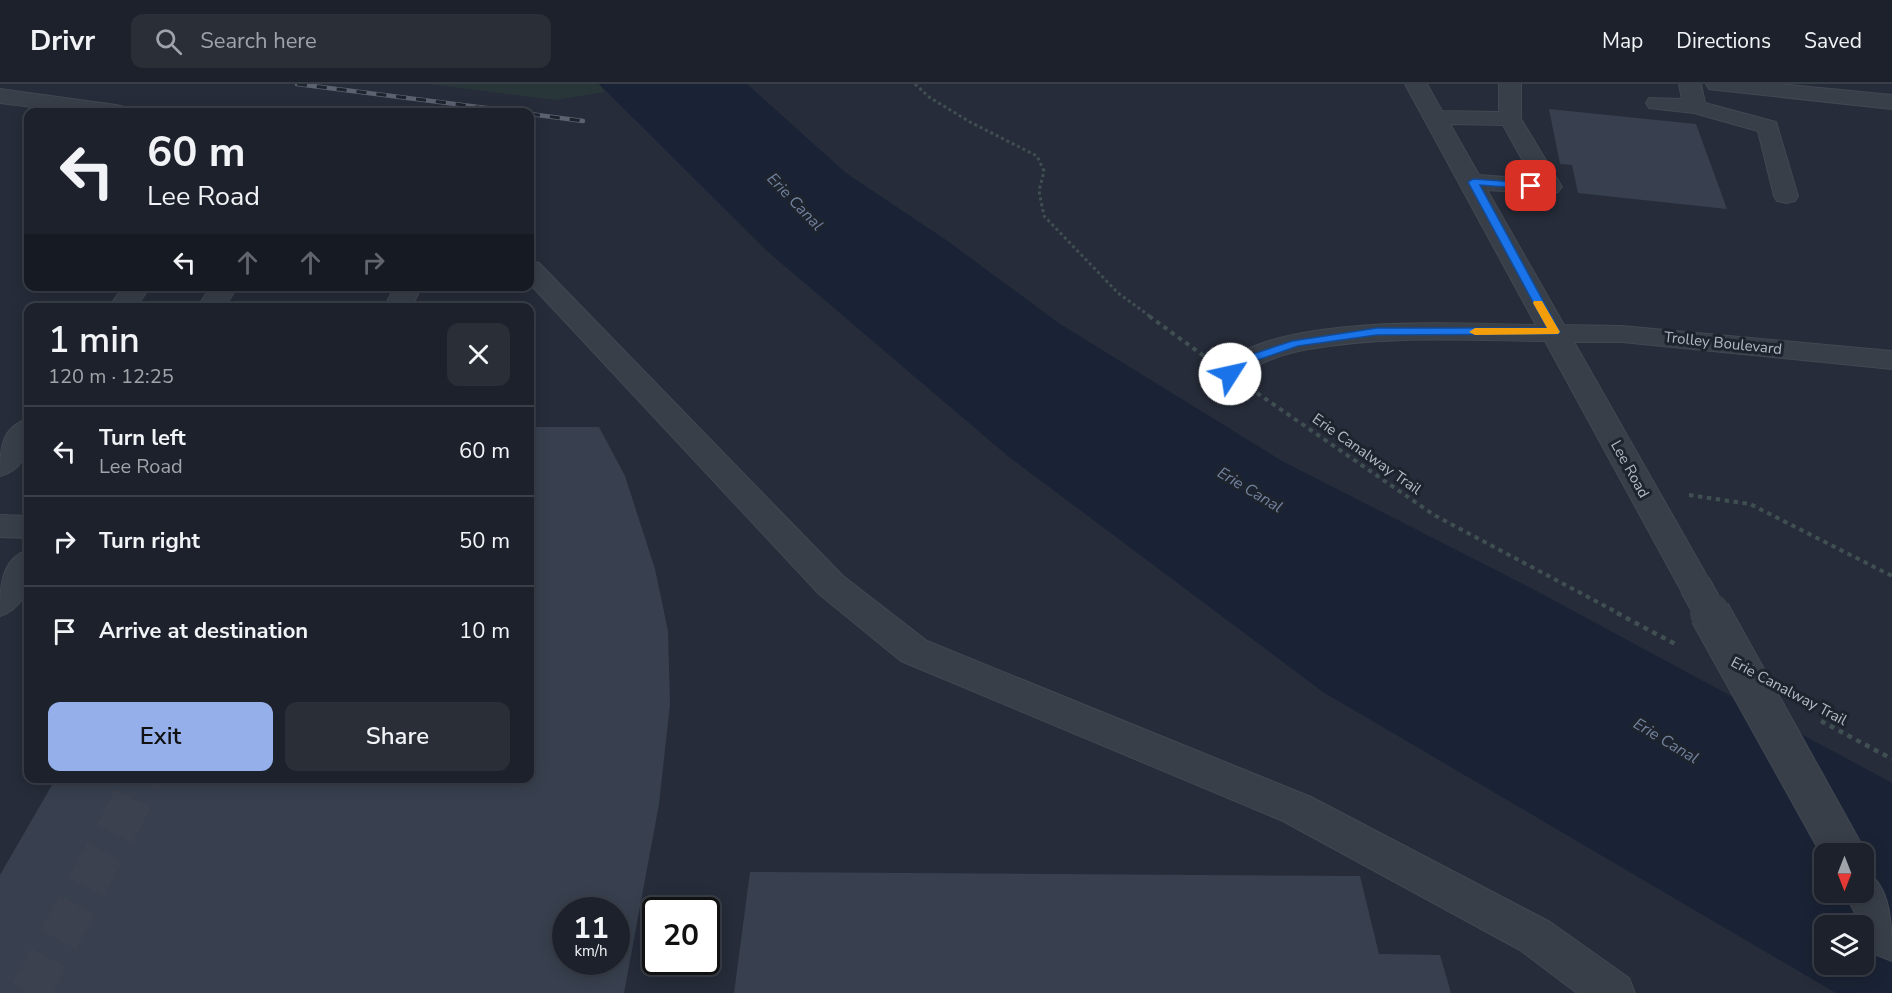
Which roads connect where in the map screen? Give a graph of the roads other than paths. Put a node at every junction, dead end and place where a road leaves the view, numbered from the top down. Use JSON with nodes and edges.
{"nodes":[{"id":1,"x":1416,"y":84,"type":"edge"},
{"id":2,"x":1510,"y":84,"type":"edge"},
{"id":3,"x":1690,"y":84,"type":"edge"},
{"id":4,"x":1717,"y":84,"type":"edge"},
{"id":5,"x":0,"y":96,"type":"edge"},
{"id":6,"x":1892,"y":102,"type":"edge"},
{"id":7,"x":1657,"y":103,"type":"dead end"},
{"id":8,"x":1695,"y":107,"type":"junction"},
{"id":9,"x":87,"y":108,"type":"edge"},
{"id":10,"x":1435,"y":117,"type":"junction"},
{"id":11,"x":1510,"y":119,"type":"junction"},
{"id":12,"x":1473,"y":182,"type":"junction"},
{"id":13,"x":1786,"y":196,"type":"dead end"},
{"id":14,"x":534,"y":272,"type":"edge"},
{"id":15,"x":1554,"y":332,"type":"junction"},
{"id":16,"x":1892,"y":360,"type":"edge"},
{"id":17,"x":1230,"y":374,"type":"road end"},
{"id":18,"x":24,"y":434,"type":"edge"},
{"id":19,"x":0,"y":466,"type":"edge"},
{"id":20,"x":0,"y":526,"type":"edge"},
{"id":21,"x":24,"y":526,"type":"edge"},
{"id":22,"x":24,"y":568,"type":"edge"},
{"id":23,"x":0,"y":603,"type":"edge"},
{"id":24,"x":1838,"y":843,"type":"edge"},
{"id":25,"x":1871,"y":903,"type":"edge"},
{"id":26,"x":1892,"y":941,"type":"edge"},
{"id":27,"x":1613,"y":993,"type":"edge"}],
"edges":[{"from":1,"to":10,"type":"street","name":"Lee Road"},
{"from":2,"to":11,"type":"street"},
{"from":3,"to":8,"type":"street"},
{"from":4,"to":6,"type":"street"},
{"from":5,"to":9,"type":"street"},
{"from":7,"to":8,"type":"street"},
{"from":8,"to":13,"type":"street"},
{"from":10,"to":11,"type":"street"},
{"from":10,"to":12,"type":"street","name":"Lee Road"},
{"from":11,"to":12,"type":"street"},
{"from":12,"to":15,"type":"street","name":"Lee Road"},
{"from":14,"to":27,"type":"street"},
{"from":15,"to":16,"type":"street","name":"Trolley Boulevard"},
{"from":15,"to":17,"type":"street","name":"Trolley Boulevard"},
{"from":15,"to":24,"type":"street","name":"Lee Road","bridge":true},
{"from":18,"to":19,"type":"street"},
{"from":20,"to":21,"type":"street"},
{"from":22,"to":23,"type":"street"},
{"from":25,"to":26,"type":"street"}]}
